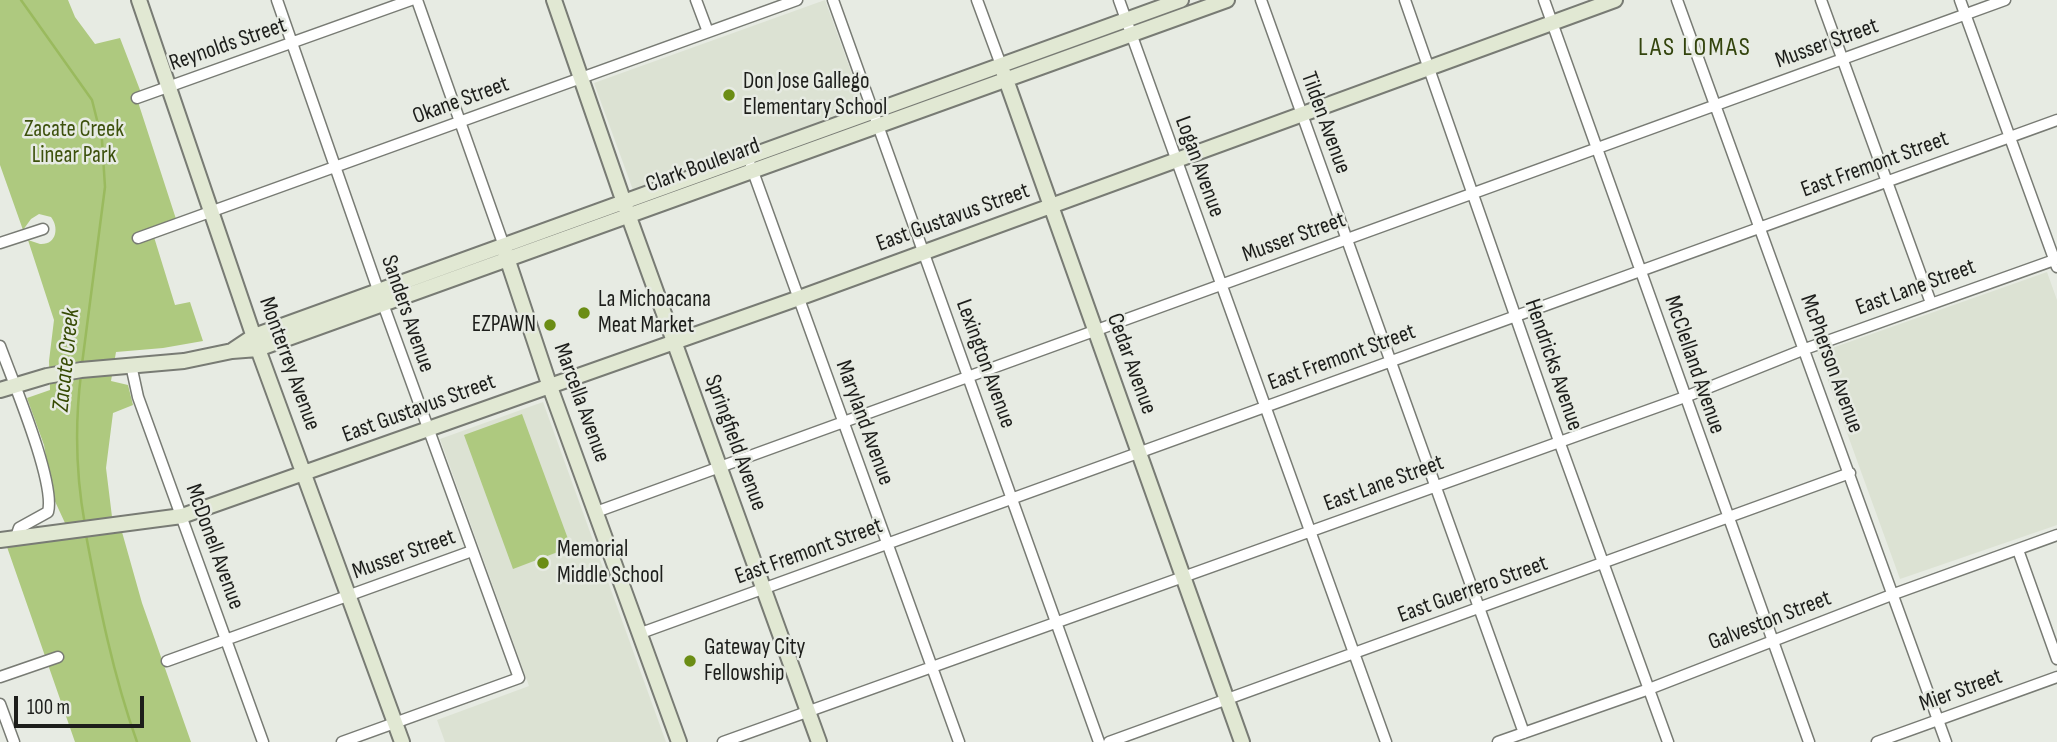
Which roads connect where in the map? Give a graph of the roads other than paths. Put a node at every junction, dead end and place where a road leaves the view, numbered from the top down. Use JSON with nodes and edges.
{"nodes":[{"id":1,"x":139,"y":0,"type":"edge"},
{"id":2,"x":277,"y":0,"type":"edge"},
{"id":3,"x":411,"y":0,"type":"edge"},
{"id":4,"x":416,"y":0,"type":"edge"},
{"id":5,"x":554,"y":0,"type":"edge"},
{"id":6,"x":696,"y":0,"type":"edge"},
{"id":7,"x":797,"y":0,"type":"edge"},
{"id":8,"x":833,"y":0,"type":"edge"},
{"id":9,"x":978,"y":0,"type":"edge"},
{"id":10,"x":1119,"y":0,"type":"edge"},
{"id":11,"x":1181,"y":0,"type":"edge"},
{"id":12,"x":1227,"y":0,"type":"edge"},
{"id":13,"x":1261,"y":0,"type":"edge"},
{"id":14,"x":1405,"y":0,"type":"edge"},
{"id":15,"x":1544,"y":0,"type":"edge"},
{"id":16,"x":1615,"y":0,"type":"edge"},
{"id":17,"x":1677,"y":0,"type":"edge"},
{"id":18,"x":1821,"y":0,"type":"edge"},
{"id":19,"x":1961,"y":0,"type":"edge"},
{"id":20,"x":2005,"y":0,"type":"edge"},
{"id":21,"x":1966,"y":14,"type":"junction"},
{"id":22,"x":1126,"y":20,"type":"junction"},
{"id":23,"x":1552,"y":23,"type":"junction"},
{"id":24,"x":708,"y":32,"type":"junction"},
{"id":25,"x":1132,"y":34,"type":"junction"},
{"id":26,"x":292,"y":44,"type":"junction"},
{"id":27,"x":1842,"y":59,"type":"junction"},
{"id":28,"x":1001,"y":65,"type":"junction"},
{"id":29,"x":1430,"y":68,"type":"junction"},
{"id":30,"x":581,"y":78,"type":"junction"},
{"id":31,"x":1006,"y":80,"type":"junction"},
{"id":32,"x":168,"y":87,"type":"junction"},
{"id":33,"x":137,"y":98,"type":"dead end"},
{"id":34,"x":1715,"y":105,"type":"junction"},
{"id":35,"x":874,"y":111,"type":"junction"},
{"id":36,"x":1302,"y":114,"type":"junction"},
{"id":37,"x":2057,"y":120,"type":"edge"},
{"id":38,"x":460,"y":122,"type":"junction"},
{"id":39,"x":880,"y":126,"type":"junction"},
{"id":40,"x":2010,"y":137,"type":"junction"},
{"id":41,"x":1597,"y":148,"type":"junction"},
{"id":42,"x":748,"y":157,"type":"junction"},
{"id":43,"x":1176,"y":160,"type":"junction"},
{"id":44,"x":336,"y":167,"type":"junction"},
{"id":45,"x":753,"y":172,"type":"junction"},
{"id":46,"x":1887,"y":181,"type":"junction"},
{"id":47,"x":1472,"y":193,"type":"junction"},
{"id":48,"x":624,"y":202,"type":"junction"},
{"id":49,"x":1051,"y":206,"type":"junction"},
{"id":50,"x":212,"y":212,"type":"junction"},
{"id":51,"x":629,"y":217,"type":"junction"},
{"id":52,"x":1761,"y":227,"type":"junction"},
{"id":53,"x":43,"y":229,"type":"dead end"},
{"id":54,"x":138,"y":238,"type":"dead end"},
{"id":55,"x":1347,"y":239,"type":"junction"},
{"id":56,"x":0,"y":243,"type":"edge"},
{"id":57,"x":504,"y":246,"type":"junction"},
{"id":58,"x":925,"y":253,"type":"junction"},
{"id":59,"x":506,"y":261,"type":"junction"},
{"id":60,"x":2056,"y":262,"type":"edge"},
{"id":61,"x":1640,"y":271,"type":"junction"},
{"id":62,"x":1221,"y":285,"type":"junction"},
{"id":63,"x":381,"y":298,"type":"junction"},
{"id":64,"x":799,"y":298,"type":"junction"},
{"id":65,"x":1931,"y":303,"type":"junction"},
{"id":66,"x":1516,"y":316,"type":"junction"},
{"id":67,"x":1095,"y":330,"type":"junction"},
{"id":68,"x":256,"y":343,"type":"junction"},
{"id":69,"x":674,"y":343,"type":"junction"},
{"id":70,"x":0,"y":346,"type":"edge"},
{"id":71,"x":1805,"y":349,"type":"junction"},
{"id":72,"x":1391,"y":361,"type":"junction"},
{"id":73,"x":125,"y":366,"type":"junction"},
{"id":74,"x":969,"y":376,"type":"junction"},
{"id":75,"x":7,"y":387,"type":"edge"},
{"id":76,"x":551,"y":387,"type":"junction"},
{"id":77,"x":1685,"y":397,"type":"junction"},
{"id":78,"x":1265,"y":407,"type":"junction"},
{"id":79,"x":843,"y":422,"type":"junction"},
{"id":80,"x":428,"y":430,"type":"junction"},
{"id":81,"x":1559,"y":441,"type":"junction"},
{"id":82,"x":1138,"y":453,"type":"junction"},
{"id":83,"x":719,"y":467,"type":"junction"},
{"id":84,"x":1850,"y":473,"type":"junction"},
{"id":85,"x":305,"y":474,"type":"junction"},
{"id":86,"x":1436,"y":486,"type":"junction"},
{"id":87,"x":1012,"y":498,"type":"junction"},
{"id":88,"x":596,"y":512,"type":"junction"},
{"id":89,"x":183,"y":516,"type":"junction"},
{"id":90,"x":1727,"y":518,"type":"junction"},
{"id":91,"x":1310,"y":532,"type":"junction"},
{"id":92,"x":2057,"y":535,"type":"edge"},
{"id":93,"x":16,"y":537,"type":"junction"},
{"id":94,"x":0,"y":540,"type":"edge"},
{"id":95,"x":887,"y":544,"type":"junction"},
{"id":96,"x":2018,"y":550,"type":"junction"},
{"id":97,"x":472,"y":551,"type":"junction"},
{"id":98,"x":1603,"y":563,"type":"junction"},
{"id":99,"x":1183,"y":577,"type":"junction"},
{"id":100,"x":763,"y":589,"type":"junction"},
{"id":101,"x":1894,"y":594,"type":"junction"},
{"id":102,"x":349,"y":596,"type":"junction"},
{"id":103,"x":1480,"y":608,"type":"junction"},
{"id":104,"x":1056,"y":622,"type":"junction"},
{"id":105,"x":641,"y":633,"type":"junction"},
{"id":106,"x":226,"y":640,"type":"junction"},
{"id":107,"x":1773,"y":640,"type":"junction"},
{"id":108,"x":1354,"y":654,"type":"junction"},
{"id":109,"x":58,"y":657,"type":"dead end"},
{"id":110,"x":2057,"y":659,"type":"edge"},
{"id":111,"x":167,"y":661,"type":"dead end"},
{"id":112,"x":931,"y":666,"type":"junction"},
{"id":113,"x":0,"y":677,"type":"edge"},
{"id":114,"x":2057,"y":677,"type":"edge"},
{"id":115,"x":1649,"y":689,"type":"junction"},
{"id":116,"x":1227,"y":700,"type":"junction"},
{"id":117,"x":0,"y":704,"type":"edge"},
{"id":118,"x":807,"y":711,"type":"junction"},
{"id":119,"x":1938,"y":720,"type":"junction"},
{"id":120,"x":395,"y":723,"type":"junction"},
{"id":121,"x":1524,"y":733,"type":"junction"},
{"id":122,"x":14,"y":742,"type":"edge"},
{"id":123,"x":263,"y":742,"type":"edge"},
{"id":124,"x":342,"y":742,"type":"edge"},
{"id":125,"x":402,"y":742,"type":"edge"},
{"id":126,"x":679,"y":742,"type":"edge"},
{"id":127,"x":723,"y":742,"type":"edge"},
{"id":128,"x":818,"y":742,"type":"edge"},
{"id":129,"x":958,"y":742,"type":"edge"},
{"id":130,"x":1099,"y":742,"type":"edge"},
{"id":131,"x":1109,"y":742,"type":"edge"},
{"id":132,"x":1242,"y":742,"type":"edge"},
{"id":133,"x":1386,"y":742,"type":"edge"},
{"id":134,"x":1498,"y":742,"type":"edge"},
{"id":135,"x":1668,"y":742,"type":"edge"},
{"id":136,"x":1809,"y":742,"type":"edge"},
{"id":137,"x":1877,"y":742,"type":"edge"},
{"id":138,"x":1946,"y":742,"type":"edge"}],
"edges":[{"from":1,"to":32,"type":"street","name":"Monterrey Avenue"},
{"from":2,"to":26,"type":"street","name":"Sanders Avenue"},
{"from":3,"to":26,"type":"street","name":"Reynolds Street"},
{"from":4,"to":38,"type":"street","name":"Marcella Avenue"},
{"from":5,"to":30,"type":"street","name":"Springfield Avenue"},
{"from":6,"to":24,"type":"street"},
{"from":7,"to":24,"type":"street","name":"Okane Street"},
{"from":8,"to":35,"type":"street","name":"Lexington Avenue"},
{"from":9,"to":28,"type":"street","name":"Cedar Avenue"},
{"from":10,"to":22,"type":"street","name":"Logan Avenue"},
{"from":11,"to":22,"type":"street","name":"Clark Boulevard"},
{"from":12,"to":25,"type":"street","name":"Clark Boulevard"},
{"from":13,"to":36,"type":"street","name":"Tilden Avenue"},
{"from":14,"to":29,"type":"street","name":"Hendricks Avenue"},
{"from":15,"to":23,"type":"street","name":"McClelland Avenue"},
{"from":16,"to":23,"type":"street","name":"East Gustavus Street"},
{"from":17,"to":34,"type":"street","name":"McPherson Avenue"},
{"from":18,"to":27,"type":"street"},
{"from":19,"to":21,"type":"street"},
{"from":20,"to":21,"type":"street","name":"Musser Street"},
{"from":21,"to":27,"type":"street","name":"Musser Street"},
{"from":21,"to":40,"type":"street"},
{"from":22,"to":25,"type":"street","name":"Logan Avenue"},
{"from":22,"to":28,"type":"street","name":"Clark Boulevard"},
{"from":23,"to":29,"type":"street","name":"East Gustavus Street"},
{"from":23,"to":41,"type":"street","name":"McClelland Avenue"},
{"from":24,"to":30,"type":"street","name":"Okane Street"},
{"from":25,"to":31,"type":"street","name":"Clark Boulevard"},
{"from":25,"to":43,"type":"street","name":"Logan Avenue"},
{"from":26,"to":32,"type":"street","name":"Reynolds Street"},
{"from":26,"to":44,"type":"street","name":"Sanders Avenue"},
{"from":27,"to":34,"type":"street","name":"Musser Street"},
{"from":27,"to":46,"type":"street"},
{"from":28,"to":31,"type":"street","name":"Cedar Avenue"},
{"from":28,"to":35,"type":"street","name":"Clark Boulevard"},
{"from":29,"to":36,"type":"street","name":"East Gustavus Street"},
{"from":29,"to":47,"type":"street","name":"Hendricks Avenue"},
{"from":30,"to":38,"type":"street","name":"Okane Street"},
{"from":30,"to":48,"type":"street","name":"Springfield Avenue"},
{"from":31,"to":39,"type":"street","name":"Clark Boulevard"},
{"from":31,"to":49,"type":"street","name":"Cedar Avenue"},
{"from":32,"to":33,"type":"street","name":"Reynolds Street"},
{"from":32,"to":50,"type":"street","name":"Monterrey Avenue"},
{"from":34,"to":41,"type":"street","name":"Musser Street"},
{"from":34,"to":52,"type":"street","name":"McPherson Avenue"},
{"from":35,"to":39,"type":"street","name":"Lexington Avenue"},
{"from":35,"to":42,"type":"street","name":"Clark Boulevard"},
{"from":36,"to":43,"type":"street","name":"East Gustavus Street"},
{"from":36,"to":55,"type":"street","name":"Tilden Avenue"},
{"from":37,"to":40,"type":"street","name":"East Fremont Street"},
{"from":38,"to":44,"type":"street","name":"Okane Street"},
{"from":38,"to":57,"type":"street","name":"Marcella Avenue"},
{"from":39,"to":45,"type":"street","name":"Clark Boulevard"},
{"from":39,"to":58,"type":"street","name":"Lexington Avenue"},
{"from":40,"to":46,"type":"street","name":"East Fremont Street"},
{"from":40,"to":60,"type":"street"},
{"from":41,"to":47,"type":"street","name":"Musser Street"},
{"from":41,"to":61,"type":"street","name":"McClelland Avenue"},
{"from":42,"to":45,"type":"street","name":"Maryland Avenue"},
{"from":42,"to":48,"type":"street","name":"Clark Boulevard"},
{"from":43,"to":49,"type":"street","name":"East Gustavus Street"},
{"from":43,"to":62,"type":"street","name":"Logan Avenue"},
{"from":44,"to":50,"type":"street","name":"Okane Street"},
{"from":44,"to":63,"type":"street","name":"Sanders Avenue"},
{"from":45,"to":51,"type":"street","name":"Clark Boulevard"},
{"from":45,"to":64,"type":"street","name":"Maryland Avenue"},
{"from":46,"to":52,"type":"street","name":"East Fremont Street"},
{"from":46,"to":65,"type":"street"},
{"from":47,"to":55,"type":"street","name":"Musser Street"},
{"from":47,"to":66,"type":"street","name":"Hendricks Avenue"},
{"from":48,"to":51,"type":"street","name":"Springfield Avenue"},
{"from":48,"to":57,"type":"street","name":"Clark Boulevard"},
{"from":49,"to":58,"type":"street","name":"East Gustavus Street"},
{"from":49,"to":67,"type":"street","name":"Cedar Avenue"},
{"from":50,"to":54,"type":"street","name":"Okane Street"},
{"from":50,"to":68,"type":"street","name":"Monterrey Avenue"},
{"from":51,"to":59,"type":"street","name":"Clark Boulevard"},
{"from":51,"to":69,"type":"street","name":"Springfield Avenue"},
{"from":52,"to":61,"type":"street","name":"East Fremont Street"},
{"from":52,"to":71,"type":"street","name":"McPherson Avenue"},
{"from":53,"to":56,"type":"street"},
{"from":55,"to":62,"type":"street","name":"Musser Street"},
{"from":55,"to":72,"type":"street","name":"Tilden Avenue"},
{"from":57,"to":59,"type":"street","name":"Marcella Avenue"},
{"from":57,"to":63,"type":"street","name":"Clark Boulevard"},
{"from":58,"to":64,"type":"street","name":"East Gustavus Street"},
{"from":58,"to":74,"type":"street","name":"Lexington Avenue"},
{"from":59,"to":63,"type":"street","name":"Clark Boulevard"},
{"from":59,"to":76,"type":"street","name":"Marcella Avenue"},
{"from":60,"to":65,"type":"street","name":"East Lane Street"},
{"from":61,"to":66,"type":"street","name":"East Fremont Street"},
{"from":61,"to":77,"type":"street","name":"McClelland Avenue"},
{"from":62,"to":67,"type":"street","name":"Musser Street"},
{"from":62,"to":78,"type":"street","name":"Logan Avenue"},
{"from":63,"to":68,"type":"street","name":"Clark Boulevard"},
{"from":63,"to":80,"type":"street","name":"Sanders Avenue"},
{"from":64,"to":69,"type":"street","name":"East Gustavus Street"},
{"from":64,"to":79,"type":"street","name":"Maryland Avenue"},
{"from":65,"to":71,"type":"street","name":"East Lane Street"},
{"from":66,"to":72,"type":"street","name":"East Fremont Street"},
{"from":66,"to":81,"type":"street","name":"Hendricks Avenue"},
{"from":67,"to":74,"type":"street","name":"Musser Street"},
{"from":67,"to":82,"type":"street","name":"Cedar Avenue"},
{"from":68,"to":73,"type":"street","name":"Clark Boulevard"},
{"from":68,"to":85,"type":"street","name":"Monterrey Avenue"},
{"from":69,"to":76,"type":"street","name":"East Gustavus Street"},
{"from":69,"to":83,"type":"street","name":"Springfield Avenue"},
{"from":70,"to":75,"type":"street"},
{"from":71,"to":77,"type":"street","name":"East Lane Street"},
{"from":71,"to":84,"type":"street","name":"McPherson Avenue"},
{"from":72,"to":78,"type":"street","name":"East Fremont Street"},
{"from":72,"to":86,"type":"street","name":"Tilden Avenue"},
{"from":73,"to":75,"type":"street","name":"Clark Boulevard"},
{"from":73,"to":89,"type":"street","name":"McDonell Avenue"},
{"from":74,"to":79,"type":"street","name":"Musser Street"},
{"from":74,"to":87,"type":"street","name":"Lexington Avenue"},
{"from":75,"to":93,"type":"street"},
{"from":76,"to":80,"type":"street","name":"East Gustavus Street"},
{"from":76,"to":88,"type":"street","name":"Marcella Avenue"},
{"from":77,"to":81,"type":"street","name":"East Lane Street"},
{"from":77,"to":90,"type":"street","name":"McClelland Avenue"},
{"from":78,"to":82,"type":"street","name":"East Fremont Street"},
{"from":78,"to":91,"type":"street","name":"Logan Avenue"},
{"from":79,"to":83,"type":"street","name":"Musser Street"},
{"from":79,"to":95,"type":"street","name":"Maryland Avenue"},
{"from":80,"to":85,"type":"street","name":"East Gustavus Street"},
{"from":80,"to":97,"type":"street","name":"Sanders Avenue"},
{"from":81,"to":86,"type":"street","name":"East Lane Street"},
{"from":81,"to":98,"type":"street","name":"Hendricks Avenue"},
{"from":82,"to":87,"type":"street","name":"East Fremont Street"},
{"from":82,"to":99,"type":"street","name":"Cedar Avenue"},
{"from":83,"to":88,"type":"street","name":"Musser Street"},
{"from":83,"to":100,"type":"street","name":"Springfield Avenue"},
{"from":84,"to":90,"type":"street","name":"East Guerrero Street"},
{"from":84,"to":101,"type":"street","name":"McPherson Avenue"},
{"from":85,"to":89,"type":"street","name":"East Gustavus Street"},
{"from":85,"to":102,"type":"street","name":"Monterrey Avenue"},
{"from":86,"to":91,"type":"street","name":"East Lane Street"},
{"from":86,"to":103,"type":"street","name":"Tilden Avenue"},
{"from":87,"to":95,"type":"street","name":"East Fremont Street"},
{"from":87,"to":104,"type":"street","name":"Lexington Avenue"},
{"from":88,"to":105,"type":"street","name":"Marcella Avenue"},
{"from":89,"to":93,"type":"street","name":"East Gustavus Street"},
{"from":89,"to":106,"type":"street","name":"McDonell Avenue"},
{"from":90,"to":98,"type":"street","name":"East Guerrero Street"},
{"from":90,"to":107,"type":"street","name":"McClelland Avenue"},
{"from":91,"to":99,"type":"street","name":"East Lane Street"},
{"from":91,"to":108,"type":"street","name":"Logan Avenue"},
{"from":92,"to":96,"type":"street","name":"Galveston Street"},
{"from":93,"to":94,"type":"street","name":"East Gustavus Street"},
{"from":95,"to":100,"type":"street","name":"East Fremont Street"},
{"from":95,"to":112,"type":"street","name":"Maryland Avenue"},
{"from":96,"to":101,"type":"street","name":"Galveston Street"},
{"from":96,"to":110,"type":"street"},
{"from":97,"to":102,"type":"street","name":"Musser Street"},
{"from":97,"to":120,"type":"street","name":"Sanders Avenue"},
{"from":98,"to":103,"type":"street","name":"East Guerrero Street"},
{"from":98,"to":115,"type":"street","name":"Hendricks Avenue"},
{"from":99,"to":104,"type":"street","name":"East Lane Street"},
{"from":99,"to":116,"type":"street","name":"Cedar Avenue"},
{"from":100,"to":105,"type":"street","name":"East Fremont Street"},
{"from":100,"to":118,"type":"street","name":"Springfield Avenue"},
{"from":101,"to":107,"type":"street","name":"Galveston Street"},
{"from":101,"to":119,"type":"street","name":"McPherson Avenue"},
{"from":102,"to":106,"type":"street","name":"Musser Street"},
{"from":102,"to":120,"type":"street","name":"Monterrey Avenue"},
{"from":103,"to":108,"type":"street","name":"East Guerrero Street"},
{"from":103,"to":121,"type":"street","name":"Tilden Avenue"},
{"from":104,"to":112,"type":"street","name":"East Lane Street"},
{"from":104,"to":130,"type":"street","name":"Lexington Avenue"},
{"from":105,"to":126,"type":"street","name":"Marcella Avenue"},
{"from":106,"to":111,"type":"street","name":"Musser Street"},
{"from":106,"to":123,"type":"street","name":"McDonell Avenue"},
{"from":107,"to":115,"type":"street","name":"Galveston Street"},
{"from":107,"to":136,"type":"street","name":"McClelland Avenue"},
{"from":108,"to":116,"type":"street","name":"East Guerrero Street"},
{"from":108,"to":133,"type":"street","name":"Logan Avenue"},
{"from":109,"to":113,"type":"street"},
{"from":112,"to":118,"type":"street","name":"East Lane Street"},
{"from":112,"to":129,"type":"street","name":"Maryland Avenue"},
{"from":114,"to":119,"type":"street","name":"Mier Street"},
{"from":115,"to":121,"type":"street","name":"Galveston Street"},
{"from":115,"to":135,"type":"street","name":"Hendricks Avenue"},
{"from":116,"to":131,"type":"street","name":"East Guerrero Street"},
{"from":116,"to":132,"type":"street","name":"Cedar Avenue"},
{"from":117,"to":122,"type":"street"},
{"from":118,"to":127,"type":"street","name":"East Lane Street"},
{"from":118,"to":128,"type":"street","name":"Springfield Avenue"},
{"from":119,"to":137,"type":"street","name":"Mier Street"},
{"from":119,"to":138,"type":"street","name":"McPherson Avenue"},
{"from":120,"to":124,"type":"street"},
{"from":120,"to":125,"type":"street","name":"Monterrey Avenue"},
{"from":121,"to":134,"type":"street","name":"Galveston Street"}]}
